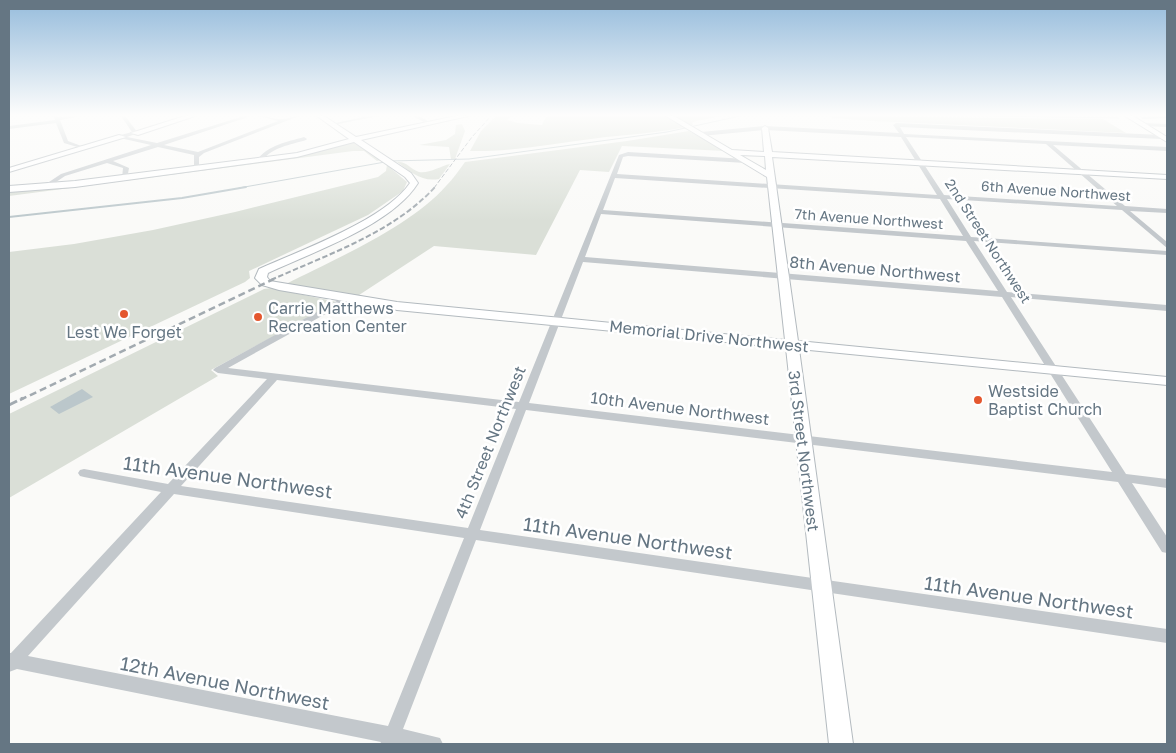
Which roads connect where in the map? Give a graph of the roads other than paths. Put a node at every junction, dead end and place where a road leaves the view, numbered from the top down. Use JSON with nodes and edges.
{"nodes":[{"id":1,"x":72,"y":151,"type":"edge"},
{"id":2,"x":138,"y":151,"type":"edge"},
{"id":3,"x":185,"y":151,"type":"edge"},
{"id":4,"x":205,"y":151,"type":"edge"},
{"id":5,"x":269,"y":151,"type":"edge"},
{"id":6,"x":316,"y":151,"type":"edge"},
{"id":7,"x":372,"y":151,"type":"edge"},
{"id":8,"x":914,"y":151,"type":"edge"},
{"id":9,"x":1057,"y":151,"type":"edge"},
{"id":10,"x":732,"y":152,"type":"joint"},
{"id":11,"x":198,"y":154,"type":"junction"},
{"id":12,"x":768,"y":154,"type":"junction"},
{"id":13,"x":260,"y":160,"type":"junction"},
{"id":14,"x":108,"y":161,"type":"junction"},
{"id":15,"x":746,"y":161,"type":"junction"},
{"id":16,"x":921,"y":162,"type":"junction"},
{"id":17,"x":197,"y":168,"type":"junction"},
{"id":18,"x":9,"y":170,"type":"edge"},
{"id":19,"x":1081,"y":172,"type":"junction"},
{"id":20,"x":613,"y":176,"type":"junction"},
{"id":21,"x":1167,"y":177,"type":"edge"},
{"id":22,"x":125,"y":178,"type":"junction"},
{"id":23,"x":771,"y":180,"type":"junction"},
{"id":24,"x":45,"y":187,"type":"junction"},
{"id":25,"x":9,"y":189,"type":"edge"},
{"id":26,"x":941,"y":196,"type":"junction"},
{"id":27,"x":1123,"y":208,"type":"junction"},
{"id":28,"x":1167,"y":211,"type":"edge"},
{"id":29,"x":599,"y":212,"type":"junction"},
{"id":30,"x":776,"y":224,"type":"junction"},
{"id":31,"x":970,"y":238,"type":"junction"},
{"id":32,"x":1167,"y":246,"type":"edge"},
{"id":33,"x":1167,"y":254,"type":"edge"},
{"id":34,"x":580,"y":259,"type":"junction"},
{"id":35,"x":782,"y":276,"type":"junction"},
{"id":36,"x":1006,"y":295,"type":"junction"},
{"id":37,"x":346,"y":299,"type":"junction"},
{"id":38,"x":1167,"y":308,"type":"edge"},
{"id":39,"x":556,"y":320,"type":"junction"},
{"id":40,"x":791,"y":344,"type":"junction"},
{"id":41,"x":1055,"y":370,"type":"junction"},
{"id":42,"x":275,"y":376,"type":"junction"},
{"id":43,"x":1167,"y":381,"type":"edge"},
{"id":44,"x":523,"y":406,"type":"junction"},
{"id":45,"x":803,"y":439,"type":"junction"},
{"id":46,"x":84,"y":473,"type":"dead end"},
{"id":47,"x":1123,"y":478,"type":"junction"},
{"id":48,"x":1167,"y":483,"type":"edge"},
{"id":49,"x":169,"y":490,"type":"junction"},
{"id":50,"x":472,"y":534,"type":"junction"},
{"id":51,"x":1167,"y":548,"type":"edge"},
{"id":52,"x":821,"y":585,"type":"junction"},
{"id":53,"x":1167,"y":636,"type":"edge"},
{"id":54,"x":10,"y":663,"type":"edge"},
{"id":55,"x":390,"y":740,"type":"edge"},
{"id":56,"x":434,"y":744,"type":"edge"},
{"id":57,"x":840,"y":744,"type":"edge"}],
"edges":[{"from":1,"to":18,"type":"street"},
{"from":2,"to":14,"type":"street"},
{"from":3,"to":11,"type":"street"},
{"from":4,"to":11,"type":"street"},
{"from":5,"to":13,"type":"street"},
{"from":6,"to":13,"type":"street"},
{"from":7,"to":37,"type":"street","name":"Memorial Drive Northwest"},
{"from":8,"to":16,"type":"street","name":"2nd Street Northwest"},
{"from":9,"to":19,"type":"street"},
{"from":10,"to":12,"type":"street"},
{"from":10,"to":15,"type":"street"},
{"from":11,"to":17,"type":"street"},
{"from":12,"to":16,"type":"street"},
{"from":12,"to":23,"type":"street","name":"3rd Street Northwest"},
{"from":13,"to":17,"type":"street"},
{"from":14,"to":22,"type":"street"},
{"from":14,"to":24,"type":"street"},
{"from":15,"to":20,"type":"street","name":"4th Street Northwest"},
{"from":15,"to":23,"type":"street"},
{"from":16,"to":19,"type":"street"},
{"from":16,"to":26,"type":"street","name":"2nd Street Northwest"},
{"from":17,"to":22,"type":"street"},
{"from":19,"to":21,"type":"street"},
{"from":19,"to":27,"type":"street"},
{"from":20,"to":23,"type":"street","name":"6th Avenue Northwest"},
{"from":20,"to":29,"type":"street","name":"4th Street Northwest"},
{"from":22,"to":24,"type":"street"},
{"from":23,"to":26,"type":"street","name":"6th Avenue Northwest"},
{"from":23,"to":30,"type":"street","name":"3rd Street Northwest"},
{"from":24,"to":25,"type":"street"},
{"from":26,"to":27,"type":"street","name":"6th Avenue Northwest"},
{"from":26,"to":31,"type":"street","name":"2nd Street Northwest"},
{"from":27,"to":28,"type":"street","name":"6th Avenue Northwest"},
{"from":27,"to":32,"type":"street"},
{"from":29,"to":30,"type":"street","name":"7th Avenue Northwest"},
{"from":29,"to":34,"type":"street","name":"4th Street Northwest"},
{"from":30,"to":31,"type":"street","name":"7th Avenue Northwest"},
{"from":30,"to":35,"type":"street","name":"3rd Street Northwest"},
{"from":31,"to":33,"type":"street","name":"7th Avenue Northwest"},
{"from":31,"to":36,"type":"street","name":"2nd Street Northwest"},
{"from":34,"to":35,"type":"street","name":"8th Avenue Northwest"},
{"from":34,"to":39,"type":"street","name":"4th Street Northwest"},
{"from":35,"to":36,"type":"street","name":"8th Avenue Northwest"},
{"from":35,"to":40,"type":"street","name":"3rd Street Northwest"},
{"from":36,"to":38,"type":"street","name":"8th Avenue Northwest"},
{"from":36,"to":41,"type":"street","name":"2nd Street Northwest"},
{"from":37,"to":39,"type":"street","name":"Memorial Drive Northwest"},
{"from":37,"to":42,"type":"street","name":"10th Avenue Northwest"},
{"from":39,"to":40,"type":"street","name":"Memorial Drive Northwest"},
{"from":39,"to":44,"type":"street","name":"4th Street Northwest"},
{"from":40,"to":41,"type":"street","name":"Memorial Drive Northwest"},
{"from":40,"to":45,"type":"street","name":"3rd Street Northwest"},
{"from":41,"to":43,"type":"street","name":"Memorial Drive Northwest"},
{"from":41,"to":47,"type":"street","name":"2nd Street Northwest"},
{"from":42,"to":44,"type":"street","name":"10th Avenue Northwest"},
{"from":42,"to":49,"type":"street"},
{"from":44,"to":45,"type":"street","name":"10th Avenue Northwest"},
{"from":44,"to":50,"type":"street","name":"4th Street Northwest"},
{"from":45,"to":47,"type":"street","name":"10th Avenue Northwest"},
{"from":45,"to":52,"type":"street","name":"3rd Street Northwest"},
{"from":46,"to":49,"type":"street","name":"11th Avenue Northwest"},
{"from":47,"to":48,"type":"street","name":"10th Avenue Northwest"},
{"from":47,"to":51,"type":"street","name":"2nd Street Northwest"},
{"from":49,"to":50,"type":"street","name":"11th Avenue Northwest"},
{"from":49,"to":54,"type":"street"},
{"from":50,"to":52,"type":"street","name":"11th Avenue Northwest"},
{"from":50,"to":55,"type":"street","name":"4th Street Northwest"},
{"from":52,"to":53,"type":"street","name":"11th Avenue Northwest"},
{"from":52,"to":57,"type":"street","name":"3rd Street Northwest"},
{"from":54,"to":55,"type":"street","name":"12th Avenue Northwest"},
{"from":55,"to":56,"type":"street","name":"12th Avenue Northwest"}]}
